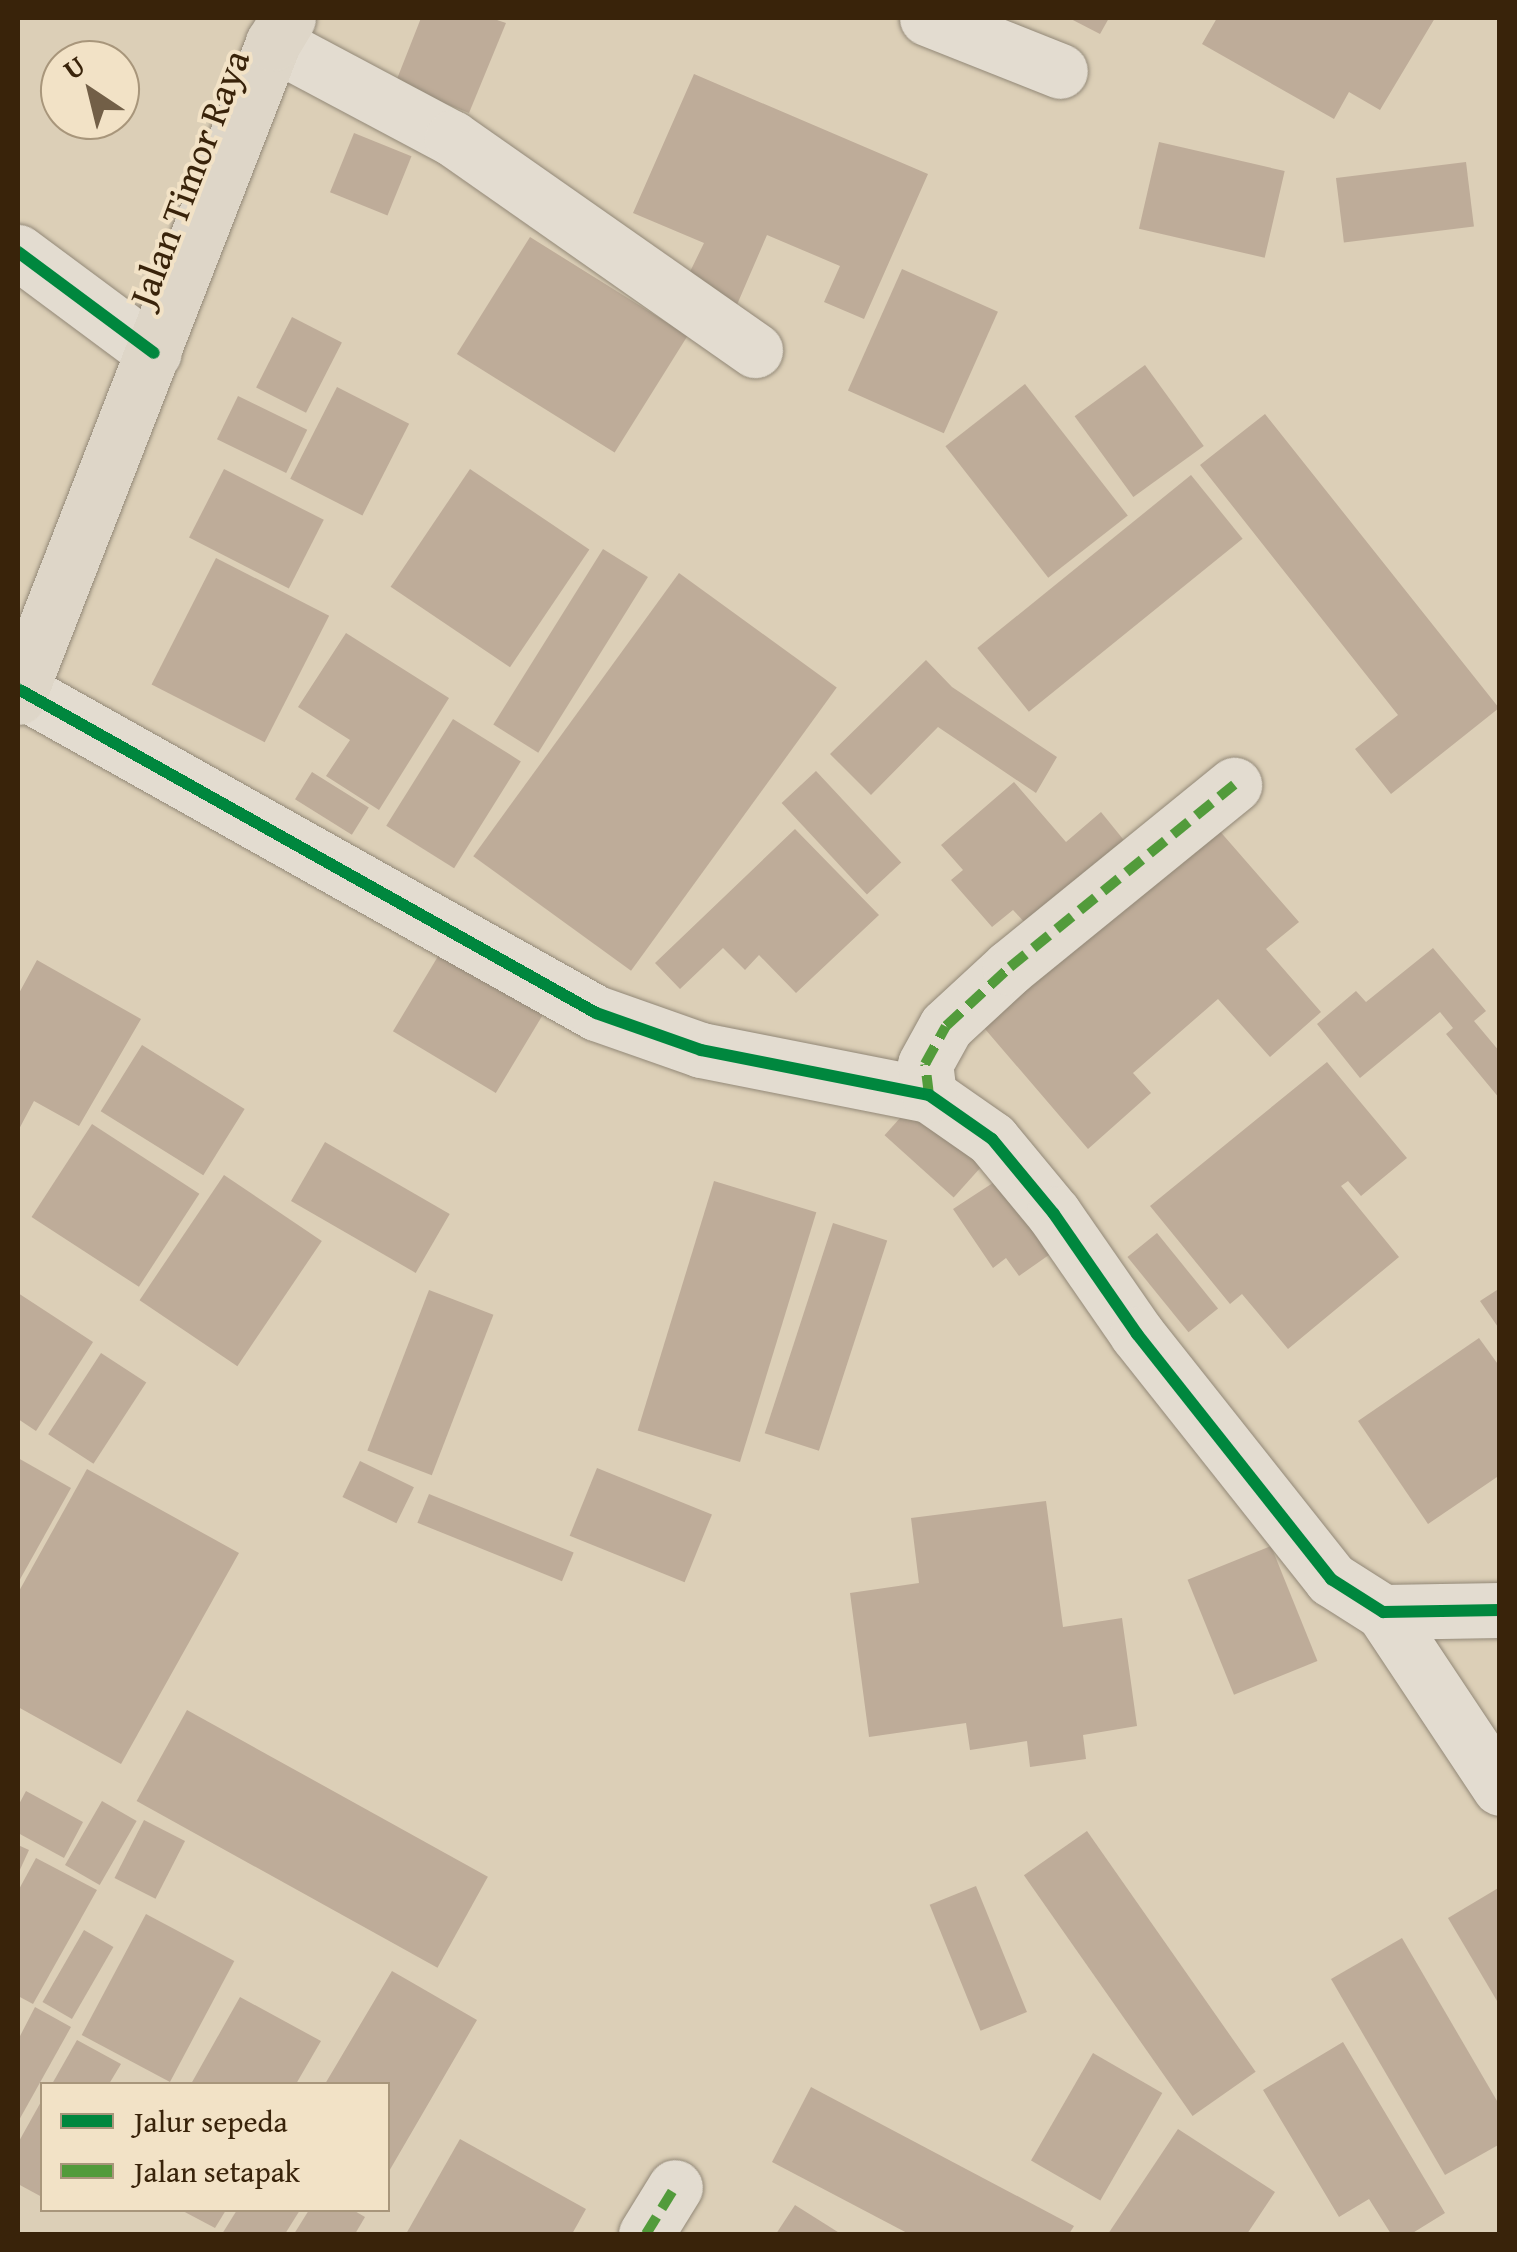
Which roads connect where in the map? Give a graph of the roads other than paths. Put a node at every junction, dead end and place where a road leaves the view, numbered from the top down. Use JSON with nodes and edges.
{"nodes":[{"id":1,"x":927,"y":18,"type":"edge"},
{"id":2,"x":280,"y":30,"type":"edge"},
{"id":3,"x":1060,"y":71,"type":"dead end"},
{"id":4,"x":18,"y":252,"type":"edge"},
{"id":5,"x":755,"y":350,"type":"dead end"},
{"id":6,"x":154,"y":352,"type":"junction"},
{"id":7,"x":19,"y":694,"type":"edge"},
{"id":8,"x":1234,"y":785,"type":"dead end"},
{"id":9,"x":929,"y":1095,"type":"junction"},
{"id":10,"x":1500,"y":1610,"type":"edge"},
{"id":11,"x":1383,"y":1612,"type":"junction"},
{"id":12,"x":1500,"y":1788,"type":"edge"},
{"id":13,"x":675,"y":2187,"type":"dead end"},
{"id":14,"x":646,"y":2234,"type":"edge"}],
"edges":[{"from":1,"to":3,"type":"street"},
{"from":2,"to":5,"type":"street"},
{"from":2,"to":6,"type":"highway","name":"Jalan Timor Raya"},
{"from":4,"to":6,"type":"street"},
{"from":6,"to":7,"type":"highway","name":"Jalan Timor Raya"},
{"from":7,"to":9,"type":"street"},
{"from":8,"to":9,"type":"street"},
{"from":9,"to":11,"type":"street"},
{"from":10,"to":11,"type":"street"},
{"from":11,"to":12,"type":"street"},
{"from":13,"to":14,"type":"street"}]}
